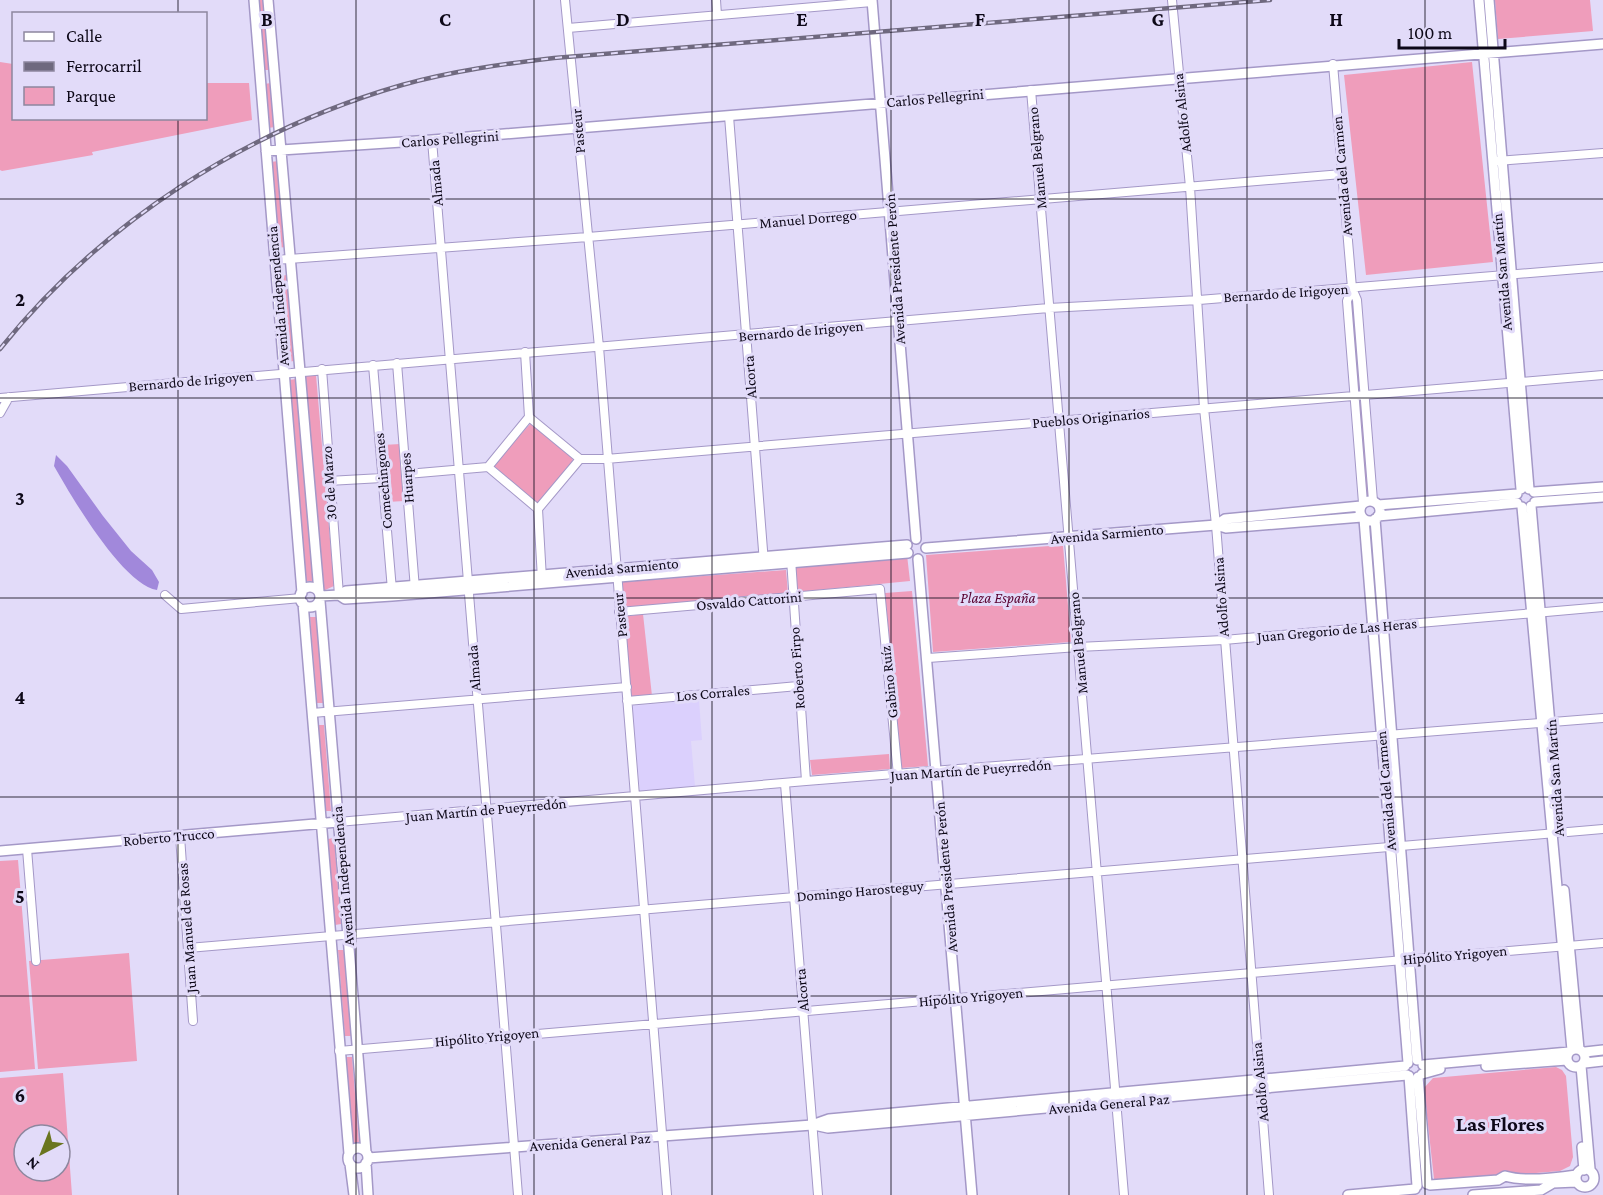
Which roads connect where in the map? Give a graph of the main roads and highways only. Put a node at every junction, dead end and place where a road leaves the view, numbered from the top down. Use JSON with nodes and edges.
{"nodes":[{"id":1,"x":254,"y":0,"type":"edge"},
{"id":2,"x":268,"y":0,"type":"edge"},
{"id":3,"x":1479,"y":0,"type":"edge"},
{"id":4,"x":1489,"y":0,"type":"edge"},
{"id":5,"x":872,"y":1,"type":"edge"},
{"id":6,"x":1603,"y":44,"type":"edge"},
{"id":7,"x":1488,"y":54,"type":"junction"},
{"id":8,"x":882,"y":102,"type":"junction"},
{"id":9,"x":281,"y":150,"type":"junction"},
{"id":10,"x":266,"y":151,"type":"junction"},
{"id":11,"x":1603,"y":487,"type":"edge"},
{"id":12,"x":1603,"y":497,"type":"edge"},
{"id":13,"x":1526,"y":498,"type":"junction"},
{"id":14,"x":1369,"y":504,"type":"junction"},
{"id":15,"x":1377,"y":517,"type":"junction"},
{"id":16,"x":1363,"y":518,"type":"junction"},
{"id":17,"x":1216,"y":525,"type":"junction"},
{"id":18,"x":916,"y":539,"type":"junction"},
{"id":19,"x":926,"y":548,"type":"junction"},
{"id":20,"x":907,"y":549,"type":"junction"},
{"id":21,"x":918,"y":559,"type":"junction"},
{"id":22,"x":320,"y":596,"type":"junction"},
{"id":23,"x":302,"y":598,"type":"junction"},
{"id":24,"x":338,"y":822,"type":"junction"},
{"id":25,"x":321,"y":824,"type":"junction"},
{"id":26,"x":0,"y":851,"type":"edge"},
{"id":27,"x":1603,"y":1050,"type":"edge"},
{"id":28,"x":1574,"y":1053,"type":"junction"},
{"id":29,"x":1603,"y":1061,"type":"edge"},
{"id":30,"x":1580,"y":1065,"type":"junction"},
{"id":31,"x":1414,"y":1070,"type":"junction"},
{"id":32,"x":1261,"y":1086,"type":"junction"},
{"id":33,"x":966,"y":1112,"type":"junction"},
{"id":34,"x":366,"y":1158,"type":"junction"},
{"id":35,"x":349,"y":1159,"type":"junction"},
{"id":36,"x":1589,"y":1181,"type":"edge"},
{"id":37,"x":1423,"y":1189,"type":"edge"},
{"id":38,"x":354,"y":1195,"type":"edge"},
{"id":39,"x":368,"y":1195,"type":"edge"},
{"id":40,"x":972,"y":1195,"type":"edge"},
{"id":41,"x":1348,"y":1195,"type":"edge"},
{"id":42,"x":1473,"y":1195,"type":"edge"}],
"edges":[{"from":1,"to":10,"type":"main road","name":"Avenida Independencia"},
{"from":2,"to":9,"type":"main road","name":"Avenida Independencia"},
{"from":3,"to":7,"type":"main road"},
{"from":4,"to":7,"type":"main road"},
{"from":5,"to":8,"type":"main road","name":"Avenida Presidente Perón"},
{"from":6,"to":7,"type":"main road","name":"Carlos Pellegrini"},
{"from":7,"to":8,"type":"main road","name":"Carlos Pellegrini"},
{"from":7,"to":13,"type":"main road","name":"Avenida San Martín"},
{"from":8,"to":9,"type":"main road","name":"Carlos Pellegrini"},
{"from":8,"to":18,"type":"main road","name":"Avenida Presidente Perón"},
{"from":9,"to":10,"type":"main road","name":"Carlos Pellegrini"},
{"from":9,"to":22,"type":"main road","name":"Avenida Independencia"},
{"from":10,"to":23,"type":"main road","name":"Avenida Independencia"},
{"from":11,"to":13,"type":"main road","name":"Avenida Sarmiento"},
{"from":12,"to":13,"type":"main road","name":"Avenida Sarmiento"},
{"from":13,"to":14,"type":"main road","name":"Avenida Sarmiento"},
{"from":13,"to":15,"type":"main road","name":"Avenida Sarmiento"},
{"from":13,"to":28,"type":"main road","name":"Avenida San Martín"},
{"from":14,"to":15,"type":"main road","name":"Avenida del Carmen"},
{"from":14,"to":16,"type":"main road","name":"Avenida del Carmen"},
{"from":14,"to":17,"type":"main road","name":"Avenida Sarmiento"},
{"from":15,"to":16,"type":"main road","name":"Avenida Sarmiento"},
{"from":15,"to":31,"type":"main road","name":"Avenida del Carmen"},
{"from":16,"to":17,"type":"main road","name":"Avenida Sarmiento"},
{"from":16,"to":31,"type":"main road","name":"Avenida del Carmen"},
{"from":17,"to":19,"type":"main road","name":"Avenida Sarmiento"},
{"from":18,"to":19,"type":"main road"},
{"from":18,"to":20,"type":"main road"},
{"from":19,"to":21,"type":"main road"},
{"from":20,"to":21,"type":"main road"},
{"from":20,"to":22,"type":"main road","name":"Avenida Sarmiento"},
{"from":21,"to":33,"type":"main road","name":"Avenida Presidente Perón"},
{"from":22,"to":23,"type":"main road"},
{"from":22,"to":23,"type":"main road"},
{"from":22,"to":24,"type":"main road","name":"Avenida Independencia"},
{"from":23,"to":25,"type":"main road","name":"Avenida Independencia"},
{"from":24,"to":25,"type":"main road","name":"Roberto Trucco"},
{"from":24,"to":34,"type":"main road","name":"Avenida Independencia"},
{"from":25,"to":26,"type":"main road","name":"Roberto Trucco"},
{"from":25,"to":35,"type":"main road","name":"Avenida Independencia"},
{"from":27,"to":28,"type":"main road","name":"Avenida General Paz"},
{"from":28,"to":30,"type":"main road"},
{"from":28,"to":30,"type":"main road","name":"Avenida San Martín"},
{"from":28,"to":31,"type":"main road","name":"Avenida General Paz"},
{"from":29,"to":30,"type":"main road"},
{"from":30,"to":36,"type":"main road"},
{"from":31,"to":32,"type":"main road","name":"Avenida General Paz"},
{"from":31,"to":37,"type":"main road","name":"Avenida del Carmen"},
{"from":32,"to":33,"type":"main road","name":"Avenida General Paz"},
{"from":32,"to":33,"type":"main road","name":"Avenida General Paz"},
{"from":33,"to":34,"type":"main road","name":"Avenida General Paz"},
{"from":33,"to":40,"type":"main road","name":"Avenida Presidente Perón"},
{"from":34,"to":35,"type":"main road"},
{"from":34,"to":35,"type":"main road"},
{"from":34,"to":39,"type":"main road","name":"Avenida Independencia"},
{"from":35,"to":38,"type":"main road","name":"Avenida Independencia"},
{"from":36,"to":37,"type":"main road"},
{"from":36,"to":42,"type":"main road"},
{"from":37,"to":41,"type":"main road"}]}
